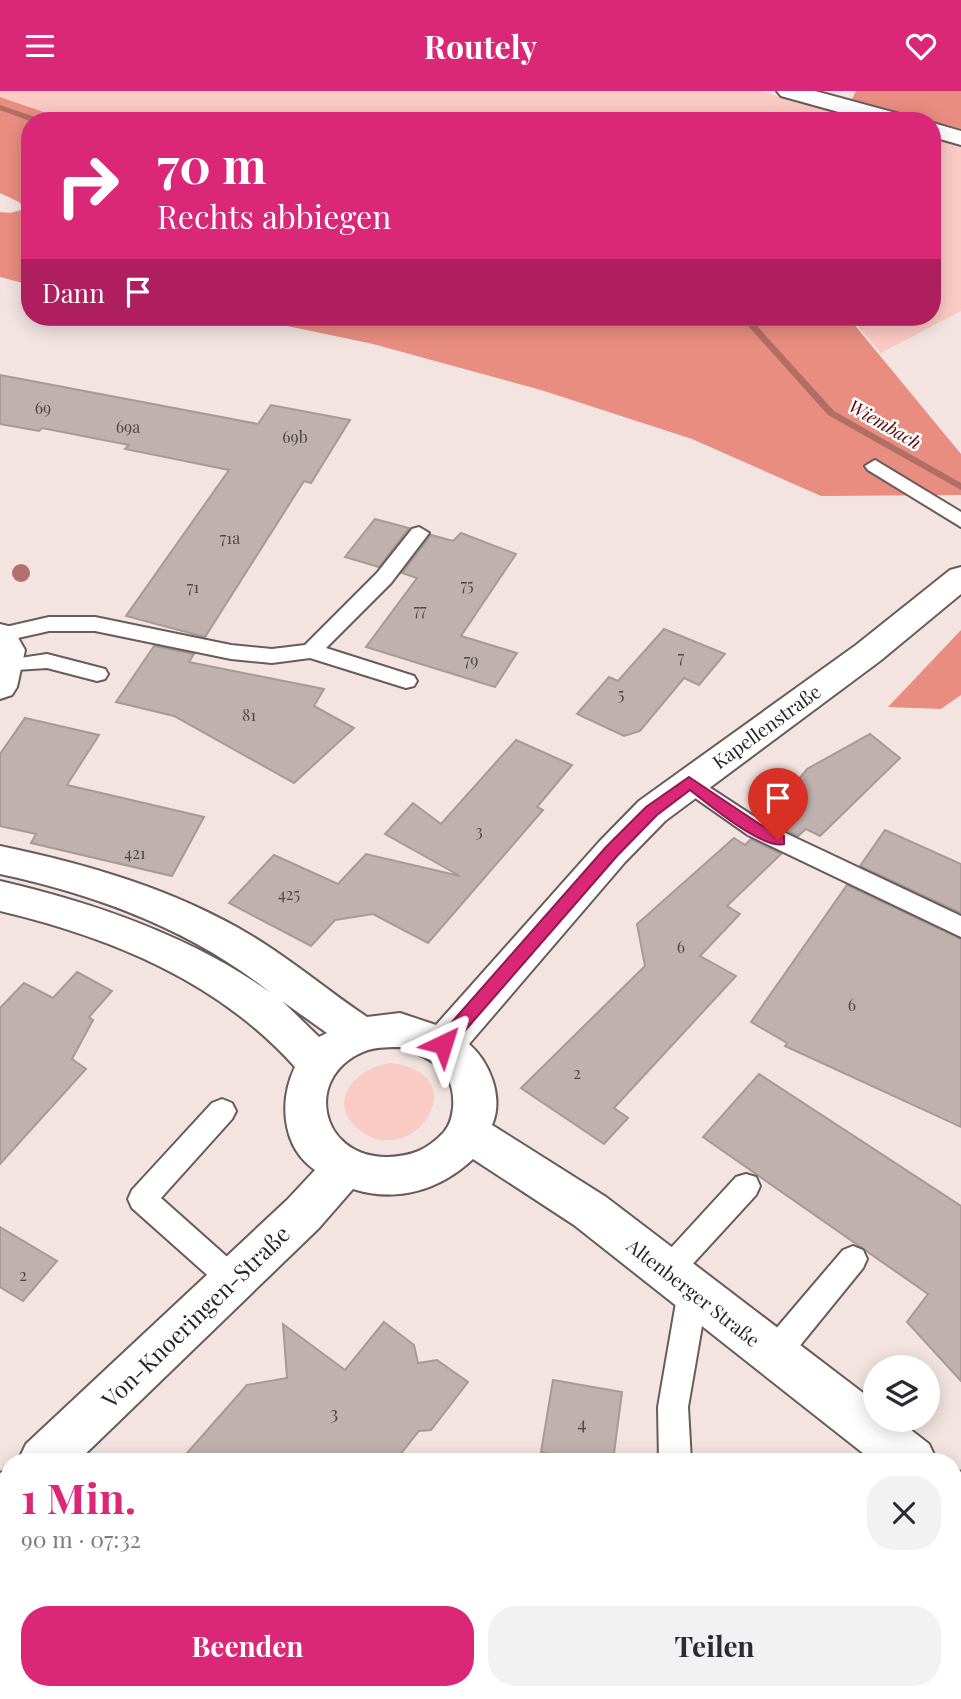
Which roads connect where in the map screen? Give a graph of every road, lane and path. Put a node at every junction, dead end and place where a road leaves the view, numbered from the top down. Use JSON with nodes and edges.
{"nodes":[{"id":1,"x":789,"y":91,"type":"edge"},
{"id":2,"x":866,"y":112,"type":"edge"},
{"id":3,"x":941,"y":132,"type":"edge"},
{"id":4,"x":961,"y":138,"type":"edge"},
{"id":5,"x":875,"y":466,"type":"dead end"},
{"id":6,"x":961,"y":521,"type":"edge"},
{"id":7,"x":419,"y":533,"type":"dead end"},
{"id":8,"x":961,"y":577,"type":"edge"},
{"id":9,"x":311,"y":652,"type":"junction"},
{"id":10,"x":2,"y":656,"type":"edge"},
{"id":11,"x":97,"y":674,"type":"dead end"},
{"id":12,"x":406,"y":681,"type":"dead end"},
{"id":13,"x":689,"y":782,"type":"junction"},
{"id":14,"x":0,"y":860,"type":"edge"},
{"id":15,"x":0,"y":896,"type":"edge"},
{"id":16,"x":961,"y":927,"type":"edge"},
{"id":17,"x":362,"y":1035,"type":"junction"},
{"id":18,"x":443,"y":1044,"type":"junction"},
{"id":19,"x":318,"y":1064,"type":"junction"},
{"id":20,"x":222,"y":1111,"type":"dead end"},
{"id":21,"x":469,"y":1133,"type":"junction"},
{"id":22,"x":345,"y":1168,"type":"junction"},
{"id":23,"x":747,"y":1186,"type":"dead end"},
{"id":24,"x":853,"y":1259,"type":"dead end"},
{"id":25,"x":233,"y":1280,"type":"junction"},
{"id":26,"x":680,"y":1281,"type":"junction"},
{"id":27,"x":774,"y":1355,"type":"junction"},
{"id":28,"x":51,"y":1453,"type":"edge"},
{"id":29,"x":675,"y":1453,"type":"edge"},
{"id":30,"x":902,"y":1453,"type":"edge"}],
"edges":[{"from":1,"to":2,"type":"main road"},
{"from":3,"to":4,"type":"main road"},
{"from":5,"to":6,"type":"lane"},
{"from":7,"to":9,"type":"lane"},
{"from":8,"to":13,"type":"main road","name":"Kapellenstraße"},
{"from":9,"to":10,"type":"lane"},
{"from":9,"to":12,"type":"lane"},
{"from":10,"to":11,"type":"lane"},
{"from":13,"to":16,"type":"lane"},
{"from":13,"to":18,"type":"main road","name":"Kapellenstraße"},
{"from":14,"to":17,"type":"main road"},
{"from":15,"to":19,"type":"main road"},
{"from":17,"to":18,"type":"main road"},
{"from":17,"to":19,"type":"main road"},
{"from":18,"to":21,"type":"main road"},
{"from":19,"to":22,"type":"main road"},
{"from":20,"to":25,"type":"lane"},
{"from":21,"to":22,"type":"main road"},
{"from":21,"to":26,"type":"main road","name":"Altenberger Straße"},
{"from":22,"to":25,"type":"main road","name":"Von-Knoeringen-Straße"},
{"from":23,"to":26,"type":"lane"},
{"from":24,"to":27,"type":"lane"},
{"from":25,"to":28,"type":"main road","name":"Von-Knoeringen-Straße"},
{"from":26,"to":27,"type":"main road","name":"Altenberger Straße"},
{"from":26,"to":29,"type":"lane"},
{"from":27,"to":30,"type":"main road","name":"Altenberger Straße"}]}
